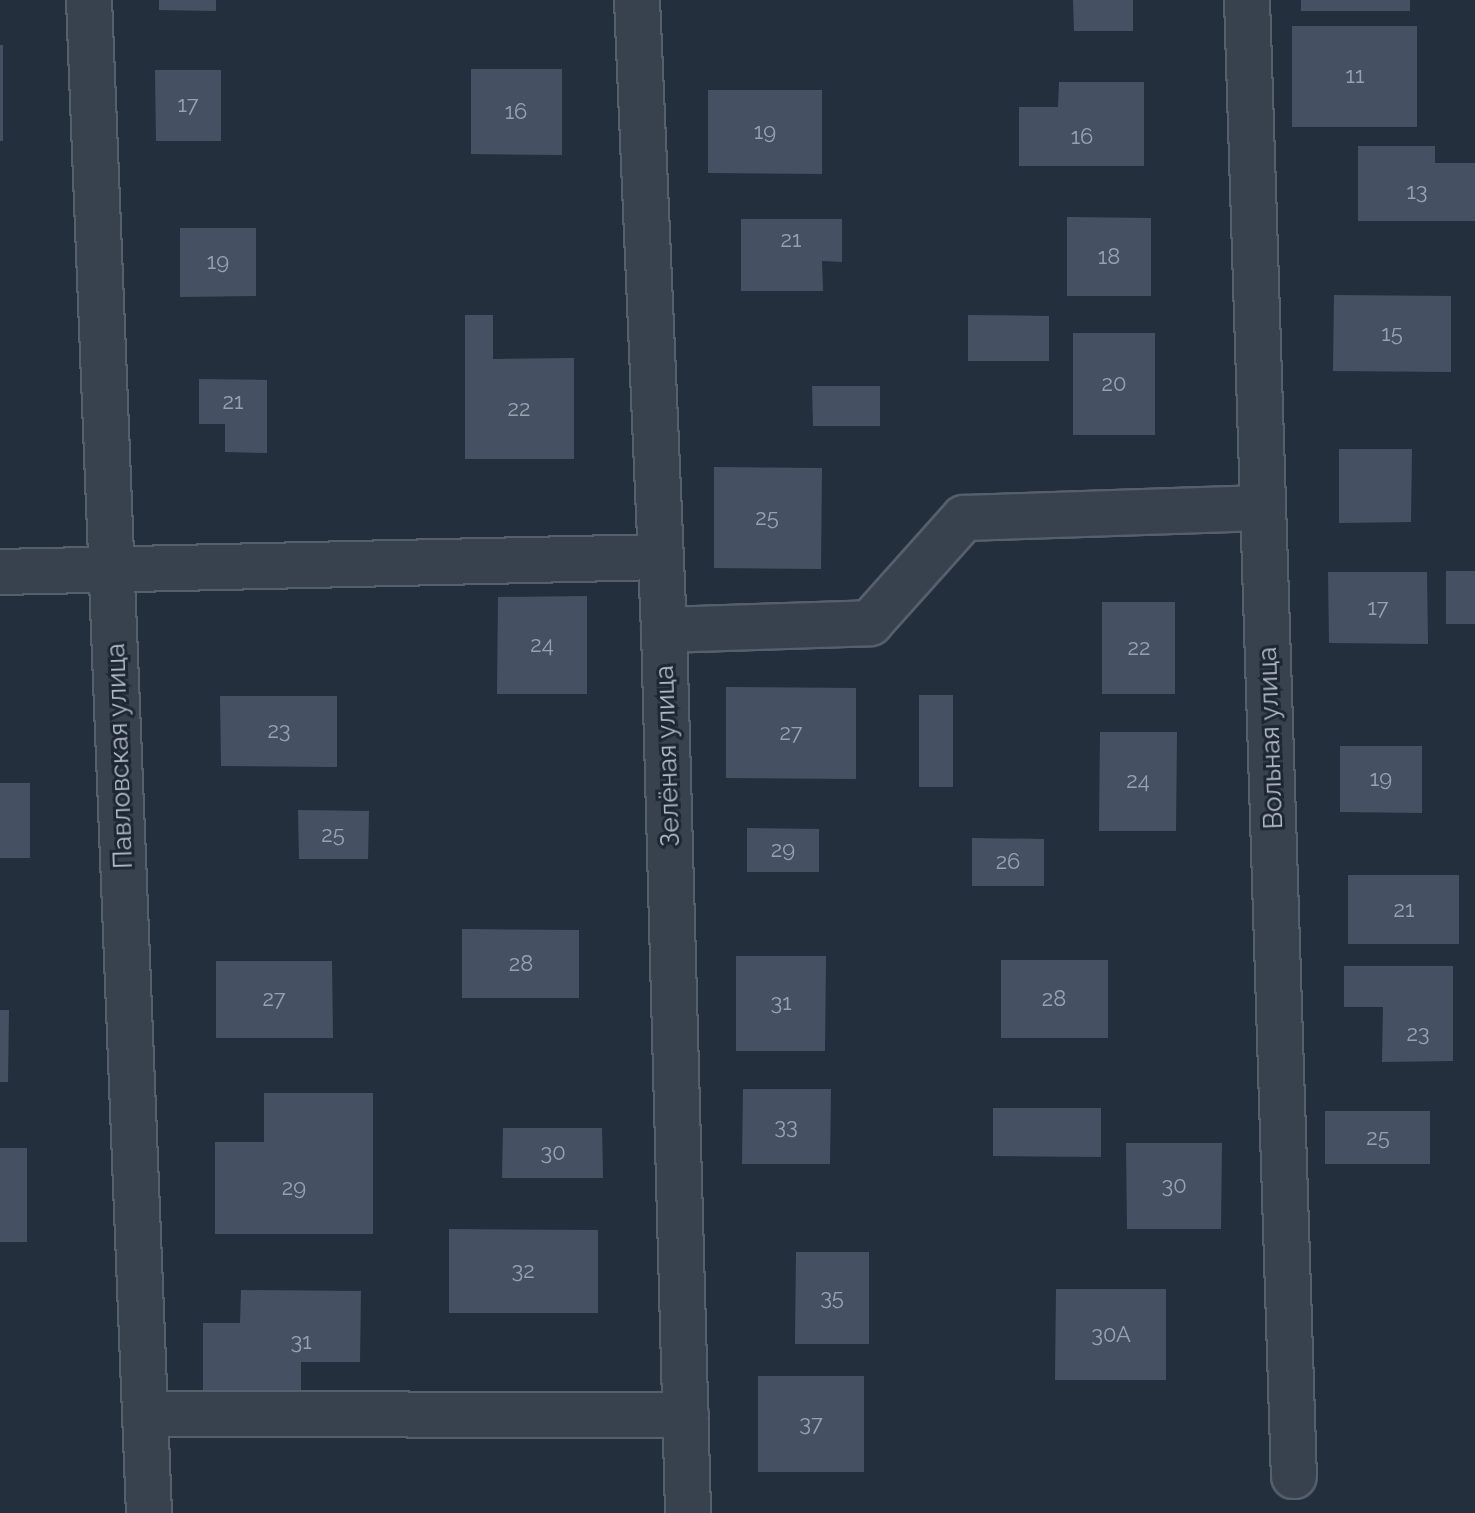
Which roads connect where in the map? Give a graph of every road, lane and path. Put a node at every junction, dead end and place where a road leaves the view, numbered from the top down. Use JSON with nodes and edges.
{"nodes":[{"id":1,"x":89,"y":0,"type":"edge"},
{"id":2,"x":637,"y":0,"type":"edge"},
{"id":3,"x":1247,"y":0,"type":"edge"},
{"id":4,"x":1263,"y":508,"type":"junction"},
{"id":5,"x":660,"y":557,"type":"junction"},
{"id":6,"x":112,"y":570,"type":"junction"},
{"id":7,"x":0,"y":572,"type":"edge"},
{"id":8,"x":664,"y":630,"type":"junction"},
{"id":9,"x":146,"y":1414,"type":"junction"},
{"id":10,"x":686,"y":1415,"type":"junction"},
{"id":11,"x":1294,"y":1476,"type":"dead end"},
{"id":12,"x":149,"y":1513,"type":"edge"},
{"id":13,"x":688,"y":1513,"type":"edge"}],
"edges":[{"from":1,"to":6,"type":"street","name":"Павловская улица"},
{"from":2,"to":5,"type":"street","name":"Зелёная улица"},
{"from":3,"to":4,"type":"street","name":"Вольная улица"},
{"from":4,"to":8,"type":"street"},
{"from":4,"to":11,"type":"street","name":"Вольная улица"},
{"from":5,"to":6,"type":"street"},
{"from":5,"to":8,"type":"street","name":"Зелёная улица"},
{"from":6,"to":7,"type":"street"},
{"from":6,"to":9,"type":"street","name":"Павловская улица"},
{"from":8,"to":10,"type":"street","name":"Зелёная улица"},
{"from":9,"to":10,"type":"street"},
{"from":9,"to":12,"type":"street","name":"Павловская улица"},
{"from":10,"to":13,"type":"street","name":"Зелёная улица"}]}
